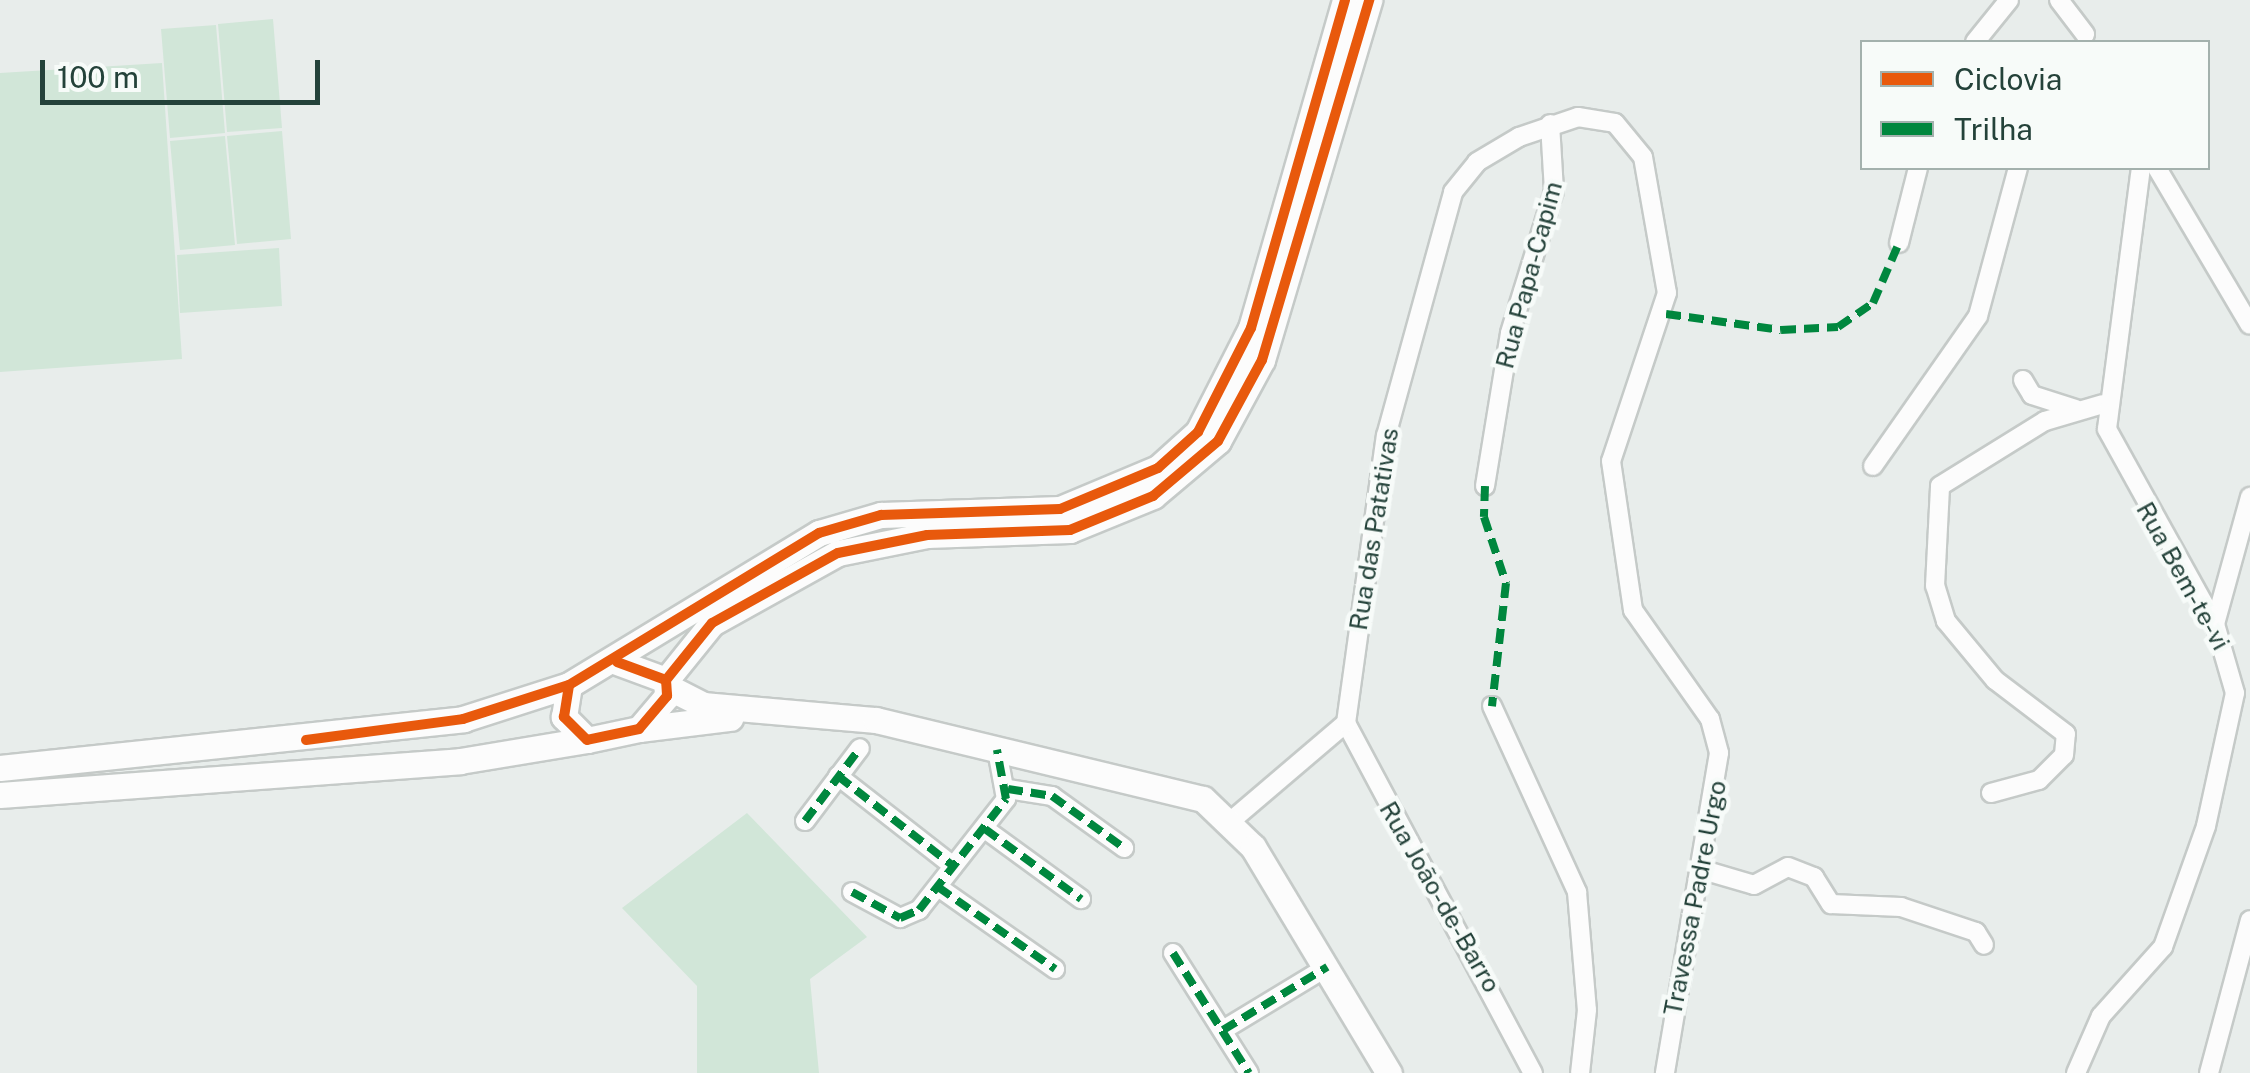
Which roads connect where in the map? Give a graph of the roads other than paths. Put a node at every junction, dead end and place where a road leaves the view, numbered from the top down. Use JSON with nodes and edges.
{"nodes":[{"id":1,"x":1345,"y":0,"type":"edge"},
{"id":2,"x":1369,"y":0,"type":"edge"},
{"id":3,"x":2009,"y":0,"type":"edge"},
{"id":4,"x":2059,"y":0,"type":"edge"},
{"id":5,"x":1977,"y":40,"type":"edge"},
{"id":6,"x":2081,"y":40,"type":"edge"},
{"id":7,"x":1550,"y":124,"type":"junction"},
{"id":8,"x":1917,"y":170,"type":"edge"},
{"id":9,"x":2017,"y":170,"type":"edge"},
{"id":10,"x":2140,"y":170,"type":"edge"},
{"id":11,"x":2158,"y":170,"type":"edge"},
{"id":12,"x":1453,"y":192,"type":"joint"},
{"id":13,"x":1899,"y":243,"type":"dead end"},
{"id":14,"x":2250,"y":325,"type":"edge"},
{"id":15,"x":2023,"y":380,"type":"dead end"},
{"id":16,"x":2103,"y":404,"type":"junction"},
{"id":17,"x":2076,"y":409,"type":"junction"},
{"id":18,"x":1873,"y":466,"type":"dead end"},
{"id":19,"x":1485,"y":486,"type":"dead end"},
{"id":20,"x":2250,"y":496,"type":"edge"},
{"id":21,"x":2215,"y":624,"type":"junction"},
{"id":22,"x":617,"y":662,"type":"junction"},
{"id":23,"x":667,"y":684,"type":"junction"},
{"id":24,"x":569,"y":686,"type":"junction"},
{"id":25,"x":2242,"y":695,"type":"edge"},
{"id":26,"x":1492,"y":706,"type":"dead end"},
{"id":27,"x":769,"y":710,"type":"junction"},
{"id":28,"x":1346,"y":722,"type":"junction"},
{"id":29,"x":639,"y":729,"type":"junction"},
{"id":30,"x":587,"y":740,"type":"junction"},
{"id":31,"x":860,"y":748,"type":"dead end"},
{"id":32,"x":998,"y":750,"type":"junction"},
{"id":33,"x":0,"y":768,"type":"edge"},
{"id":34,"x":838,"y":776,"type":"junction"},
{"id":35,"x":1008,"y":789,"type":"junction"},
{"id":36,"x":1991,"y":793,"type":"dead end"},
{"id":37,"x":0,"y":795,"type":"edge"},
{"id":38,"x":1232,"y":820,"type":"junction"},
{"id":39,"x":805,"y":821,"type":"dead end"},
{"id":40,"x":985,"y":829,"type":"junction"},
{"id":41,"x":1124,"y":848,"type":"dead end"},
{"id":42,"x":954,"y":866,"type":"junction"},
{"id":43,"x":1703,"y":870,"type":"junction"},
{"id":44,"x":938,"y":887,"type":"junction"},
{"id":45,"x":852,"y":892,"type":"dead end"},
{"id":46,"x":1081,"y":899,"type":"dead end"},
{"id":47,"x":2250,"y":920,"type":"edge"},
{"id":48,"x":1984,"y":945,"type":"dead end"},
{"id":49,"x":1173,"y":953,"type":"dead end"},
{"id":50,"x":1327,"y":968,"type":"junction"},
{"id":51,"x":1055,"y":969,"type":"dead end"},
{"id":52,"x":1224,"y":1030,"type":"junction"},
{"id":53,"x":1249,"y":1073,"type":"edge"},
{"id":54,"x":1389,"y":1073,"type":"edge"},
{"id":55,"x":1533,"y":1073,"type":"edge"},
{"id":56,"x":1580,"y":1073,"type":"edge"},
{"id":57,"x":1665,"y":1073,"type":"edge"},
{"id":58,"x":2076,"y":1073,"type":"edge"},
{"id":59,"x":2210,"y":1073,"type":"edge"}],
"edges":[{"from":1,"to":22,"type":"main road"},
{"from":2,"to":23,"type":"main road"},
{"from":3,"to":5,"type":"street"},
{"from":4,"to":6,"type":"street"},
{"from":7,"to":12,"type":"street","name":"Travessa Padre Urgo"},
{"from":7,"to":19,"type":"street","name":"Rua Papa-Capim"},
{"from":7,"to":43,"type":"street","name":"Travessa Padre Urgo"},
{"from":8,"to":13,"type":"street"},
{"from":9,"to":18,"type":"street"},
{"from":10,"to":16,"type":"street","name":"Rua Bem-te-vi"},
{"from":11,"to":14,"type":"street"},
{"from":12,"to":28,"type":"street","name":"Rua das Patativas"},
{"from":15,"to":17,"type":"street"},
{"from":16,"to":17,"type":"street"},
{"from":16,"to":21,"type":"street","name":"Rua Bem-te-vi"},
{"from":17,"to":36,"type":"street"},
{"from":20,"to":21,"type":"street"},
{"from":21,"to":25,"type":"street","name":"Rua Bem-te-vi"},
{"from":22,"to":23,"type":"main road"},
{"from":22,"to":24,"type":"main road"},
{"from":23,"to":27,"type":"main road"},
{"from":23,"to":29,"type":"main road"},
{"from":24,"to":30,"type":"main road"},
{"from":24,"to":33,"type":"main road"},
{"from":25,"to":58,"type":"street","name":"Rua Bem-te-vi"},
{"from":26,"to":56,"type":"street"},
{"from":27,"to":29,"type":"main road"},
{"from":27,"to":32,"type":"main road"},
{"from":28,"to":38,"type":"street"},
{"from":28,"to":55,"type":"street","name":"Rua João-de-Barro"},
{"from":29,"to":30,"type":"main road"},
{"from":30,"to":37,"type":"main road"},
{"from":31,"to":34,"type":"street"},
{"from":32,"to":35,"type":"street"},
{"from":32,"to":38,"type":"main road"},
{"from":34,"to":39,"type":"street"},
{"from":34,"to":42,"type":"street"},
{"from":35,"to":40,"type":"street"},
{"from":35,"to":41,"type":"street"},
{"from":38,"to":50,"type":"main road"},
{"from":40,"to":42,"type":"street"},
{"from":40,"to":46,"type":"street"},
{"from":42,"to":44,"type":"street"},
{"from":43,"to":48,"type":"street"},
{"from":43,"to":57,"type":"street","name":"Travessa Padre Urgo"},
{"from":44,"to":45,"type":"street"},
{"from":44,"to":51,"type":"street"},
{"from":47,"to":59,"type":"street"},
{"from":49,"to":52,"type":"street"},
{"from":50,"to":52,"type":"street"},
{"from":50,"to":54,"type":"main road"},
{"from":52,"to":53,"type":"street"}]}
